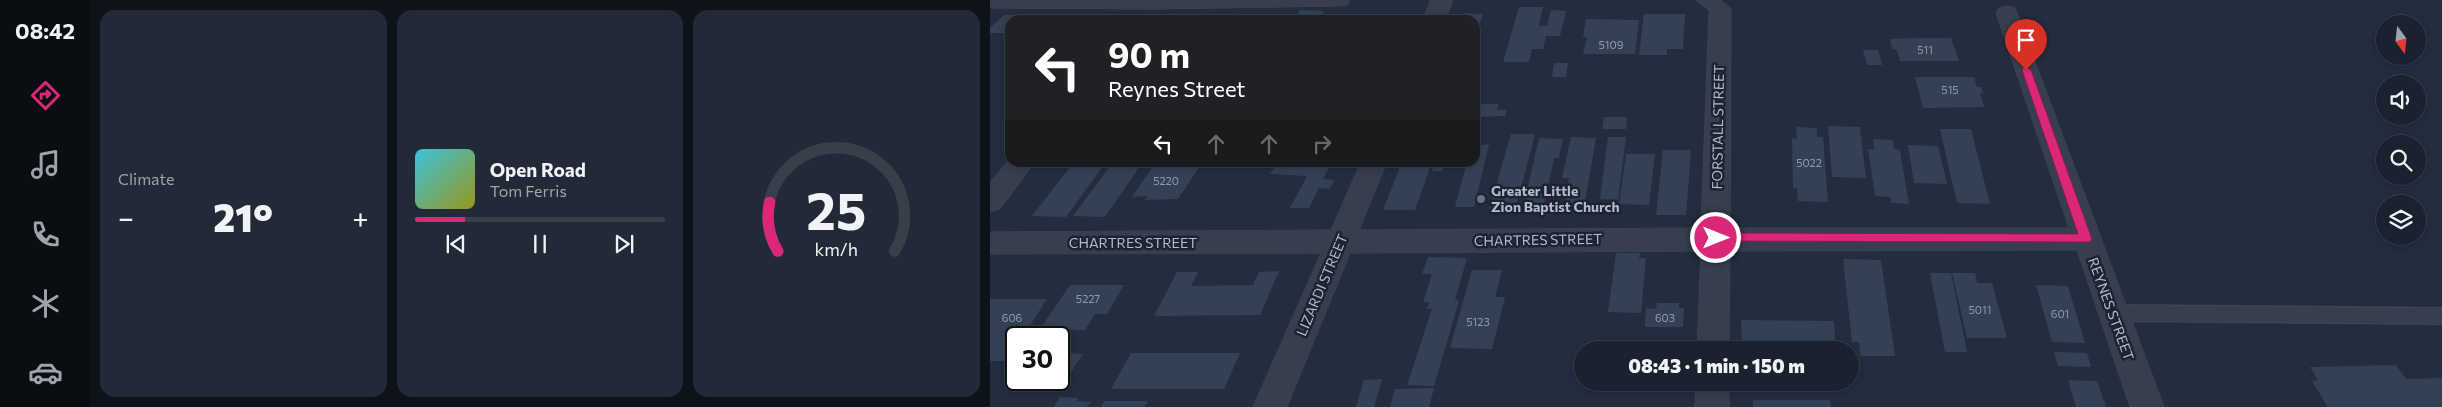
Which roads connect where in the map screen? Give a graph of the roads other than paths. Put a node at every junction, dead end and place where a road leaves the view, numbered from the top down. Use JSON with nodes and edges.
{"nodes":[{"id":1,"x":1339,"y":0,"type":"edge"},
{"id":2,"x":1442,"y":0,"type":"edge"},
{"id":3,"x":1707,"y":0,"type":"edge"},
{"id":4,"x":1156,"y":1,"type":"edge"},
{"id":5,"x":990,"y":2,"type":"edge"},
{"id":6,"x":2007,"y":13,"type":"dead end"},
{"id":7,"x":1144,"y":15,"type":"edge"},
{"id":8,"x":1436,"y":15,"type":"edge"},
{"id":9,"x":1018,"y":167,"type":"edge"},
{"id":10,"x":1372,"y":167,"type":"edge"},
{"id":11,"x":990,"y":202,"type":"edge"},
{"id":12,"x":1716,"y":238,"type":"junction"},
{"id":13,"x":2086,"y":239,"type":"junction"},
{"id":14,"x":1341,"y":242,"type":"junction"},
{"id":15,"x":990,"y":243,"type":"edge"},
{"id":16,"x":2112,"y":313,"type":"junction"},
{"id":17,"x":2442,"y":316,"type":"edge"},
{"id":18,"x":1714,"y":341,"type":"edge"},
{"id":19,"x":1713,"y":391,"type":"edge"},
{"id":20,"x":1270,"y":407,"type":"edge"},
{"id":21,"x":1712,"y":407,"type":"edge"},
{"id":22,"x":2147,"y":407,"type":"edge"}],
"edges":[{"from":1,"to":4,"type":"street"},
{"from":2,"to":8,"type":"street"},
{"from":3,"to":12,"type":"street","name":"FORSTALL STREET"},
{"from":4,"to":5,"type":"street"},
{"from":4,"to":7,"type":"street"},
{"from":6,"to":13,"type":"street","name":"REYNES STREET"},
{"from":9,"to":11,"type":"street"},
{"from":10,"to":14,"type":"street","name":"LIZARDI STREET"},
{"from":12,"to":13,"type":"street","name":"CHARTRES STREET"},
{"from":12,"to":14,"type":"street","name":"CHARTRES STREET"},
{"from":12,"to":18,"type":"street","name":"FORSTALL STREET"},
{"from":13,"to":16,"type":"street","name":"REYNES STREET"},
{"from":14,"to":15,"type":"street","name":"CHARTRES STREET"},
{"from":14,"to":20,"type":"street","name":"LIZARDI STREET"},
{"from":16,"to":17,"type":"lane"},
{"from":16,"to":22,"type":"street","name":"REYNES STREET"},
{"from":19,"to":21,"type":"street"}]}
